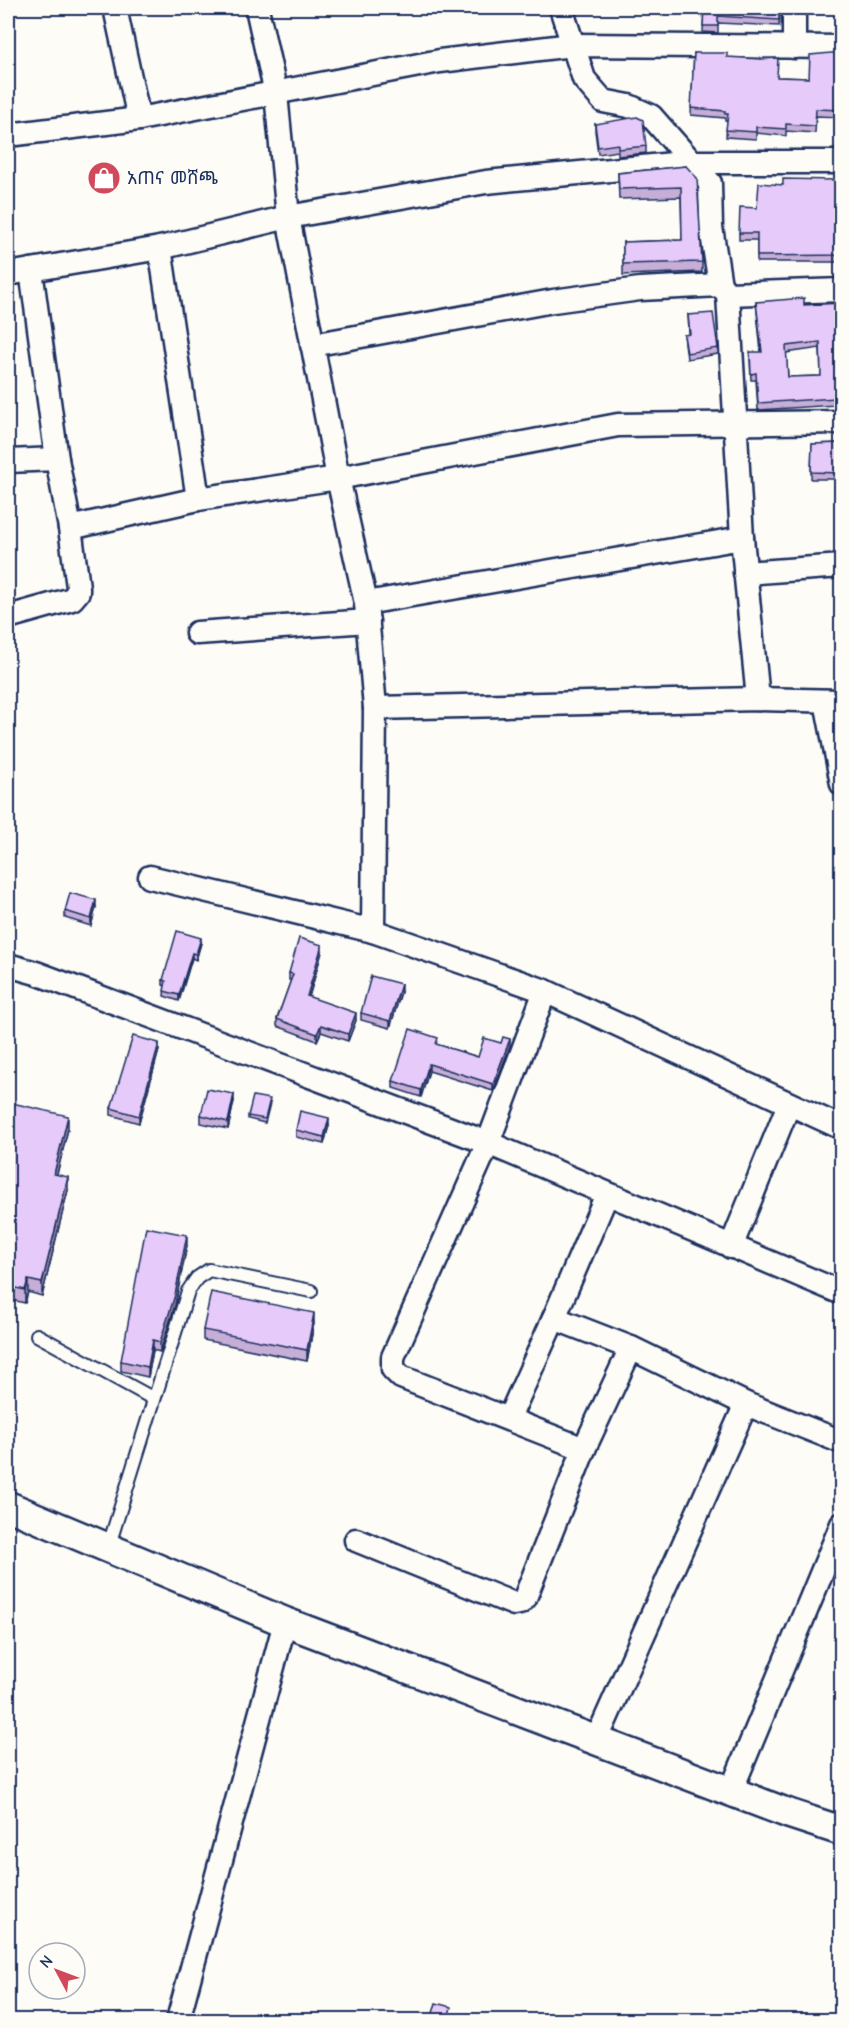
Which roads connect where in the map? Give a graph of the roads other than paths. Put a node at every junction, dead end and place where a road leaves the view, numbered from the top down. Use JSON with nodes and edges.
{"nodes":[{"id":1,"x":116,"y":8,"type":"edge"},
{"id":2,"x":257,"y":8,"type":"edge"},
{"id":3,"x":561,"y":8,"type":"edge"},
{"id":4,"x":794,"y":8,"type":"edge"},
{"id":5,"x":572,"y":45,"type":"junction"},
{"id":6,"x":794,"y":47,"type":"junction"},
{"id":7,"x":842,"y":48,"type":"edge"},
{"id":8,"x":276,"y":94,"type":"junction"},
{"id":9,"x":139,"y":119,"type":"junction"},
{"id":10,"x":8,"y":135,"type":"edge"},
{"id":11,"x":694,"y":162,"type":"junction"},
{"id":12,"x":842,"y":162,"type":"edge"},
{"id":13,"x":288,"y":217,"type":"junction"},
{"id":14,"x":160,"y":248,"type":"junction"},
{"id":15,"x":31,"y":270,"type":"junction"},
{"id":16,"x":8,"y":274,"type":"edge"},
{"id":17,"x":724,"y":290,"type":"junction"},
{"id":18,"x":842,"y":290,"type":"edge"},
{"id":19,"x":312,"y":345,"type":"junction"},
{"id":20,"x":842,"y":422,"type":"edge"},
{"id":21,"x":734,"y":423,"type":"junction"},
{"id":22,"x":57,"y":459,"type":"junction"},
{"id":23,"x":8,"y":461,"type":"edge"},
{"id":24,"x":338,"y":478,"type":"junction"},
{"id":25,"x":198,"y":499,"type":"junction"},
{"id":26,"x":70,"y":528,"type":"junction"},
{"id":27,"x":742,"y":538,"type":"junction"},
{"id":28,"x":842,"y":566,"type":"edge"},
{"id":29,"x":745,"y":573,"type":"junction"},
{"id":30,"x":367,"y":612,"type":"junction"},
{"id":31,"x":8,"y":617,"type":"edge"},
{"id":32,"x":197,"y":633,"type":"dead end"},
{"id":33,"x":758,"y":699,"type":"junction"},
{"id":34,"x":834,"y":701,"type":"edge"},
{"id":35,"x":375,"y":708,"type":"junction"},
{"id":36,"x":842,"y":784,"type":"edge"},
{"id":37,"x":150,"y":877,"type":"dead end"},
{"id":38,"x":373,"y":931,"type":"junction"},
{"id":39,"x":8,"y":965,"type":"edge"},
{"id":40,"x":545,"y":991,"type":"junction"},
{"id":41,"x":789,"y":1104,"type":"junction"},
{"id":42,"x":842,"y":1128,"type":"edge"},
{"id":43,"x":488,"y":1143,"type":"junction"},
{"id":44,"x":607,"y":1194,"type":"junction"},
{"id":45,"x":731,"y":1247,"type":"junction"},
{"id":46,"x":311,"y":1291,"type":"dead end"},
{"id":47,"x":842,"y":1293,"type":"edge"},
{"id":48,"x":554,"y":1318,"type":"junction"},
{"id":49,"x":37,"y":1335,"type":"dead end"},
{"id":50,"x":631,"y":1348,"type":"junction"},
{"id":51,"x":154,"y":1399,"type":"junction"},
{"id":52,"x":746,"y":1404,"type":"junction"},
{"id":53,"x":509,"y":1418,"type":"junction"},
{"id":54,"x":842,"y":1442,"type":"edge"},
{"id":55,"x":584,"y":1449,"type":"junction"},
{"id":56,"x":8,"y":1506,"type":"edge"},
{"id":57,"x":842,"y":1524,"type":"edge"},
{"id":58,"x":356,"y":1540,"type":"dead end"},
{"id":59,"x":108,"y":1548,"type":"junction"},
{"id":60,"x":285,"y":1622,"type":"junction"},
{"id":61,"x":596,"y":1741,"type":"junction"},
{"id":62,"x":731,"y":1791,"type":"junction"},
{"id":63,"x":842,"y":1831,"type":"edge"},
{"id":64,"x":178,"y":2020,"type":"edge"}],
"edges":[{"from":1,"to":9,"type":"street"},
{"from":2,"to":8,"type":"street"},
{"from":3,"to":5,"type":"street"},
{"from":4,"to":6,"type":"street"},
{"from":5,"to":6,"type":"street"},
{"from":5,"to":8,"type":"street"},
{"from":5,"to":11,"type":"street"},
{"from":6,"to":7,"type":"street"},
{"from":8,"to":9,"type":"street"},
{"from":8,"to":13,"type":"street"},
{"from":9,"to":10,"type":"street"},
{"from":11,"to":12,"type":"street"},
{"from":11,"to":13,"type":"street"},
{"from":11,"to":17,"type":"street"},
{"from":13,"to":14,"type":"street"},
{"from":13,"to":19,"type":"street"},
{"from":14,"to":15,"type":"street"},
{"from":14,"to":25,"type":"street"},
{"from":15,"to":16,"type":"street"},
{"from":15,"to":22,"type":"street"},
{"from":17,"to":18,"type":"street"},
{"from":17,"to":19,"type":"street"},
{"from":17,"to":21,"type":"street"},
{"from":19,"to":24,"type":"street"},
{"from":20,"to":21,"type":"street"},
{"from":21,"to":24,"type":"street"},
{"from":21,"to":27,"type":"street"},
{"from":22,"to":23,"type":"street"},
{"from":22,"to":26,"type":"street"},
{"from":24,"to":25,"type":"street"},
{"from":24,"to":30,"type":"street"},
{"from":25,"to":26,"type":"street"},
{"from":26,"to":31,"type":"street"},
{"from":27,"to":29,"type":"street"},
{"from":27,"to":30,"type":"street"},
{"from":28,"to":29,"type":"street"},
{"from":29,"to":33,"type":"street"},
{"from":30,"to":32,"type":"street"},
{"from":30,"to":35,"type":"street"},
{"from":33,"to":34,"type":"street"},
{"from":33,"to":35,"type":"street"},
{"from":34,"to":36,"type":"street"},
{"from":35,"to":38,"type":"street"},
{"from":37,"to":38,"type":"street"},
{"from":38,"to":40,"type":"street"},
{"from":39,"to":43,"type":"street"},
{"from":40,"to":41,"type":"street"},
{"from":40,"to":43,"type":"street"},
{"from":41,"to":42,"type":"street"},
{"from":41,"to":45,"type":"street"},
{"from":43,"to":44,"type":"street"},
{"from":43,"to":53,"type":"street"},
{"from":44,"to":45,"type":"street"},
{"from":44,"to":48,"type":"street"},
{"from":45,"to":47,"type":"street"},
{"from":46,"to":51,"type":"lane"},
{"from":48,"to":50,"type":"street"},
{"from":48,"to":53,"type":"street"},
{"from":49,"to":51,"type":"lane"},
{"from":50,"to":52,"type":"street"},
{"from":50,"to":55,"type":"street"},
{"from":51,"to":59,"type":"lane"},
{"from":52,"to":54,"type":"street"},
{"from":52,"to":61,"type":"street"},
{"from":53,"to":55,"type":"street"},
{"from":55,"to":58,"type":"street"},
{"from":56,"to":59,"type":"street"},
{"from":57,"to":62,"type":"street"},
{"from":59,"to":60,"type":"street"},
{"from":60,"to":61,"type":"street"},
{"from":60,"to":64,"type":"street"},
{"from":61,"to":62,"type":"street"},
{"from":62,"to":63,"type":"street"}]}
